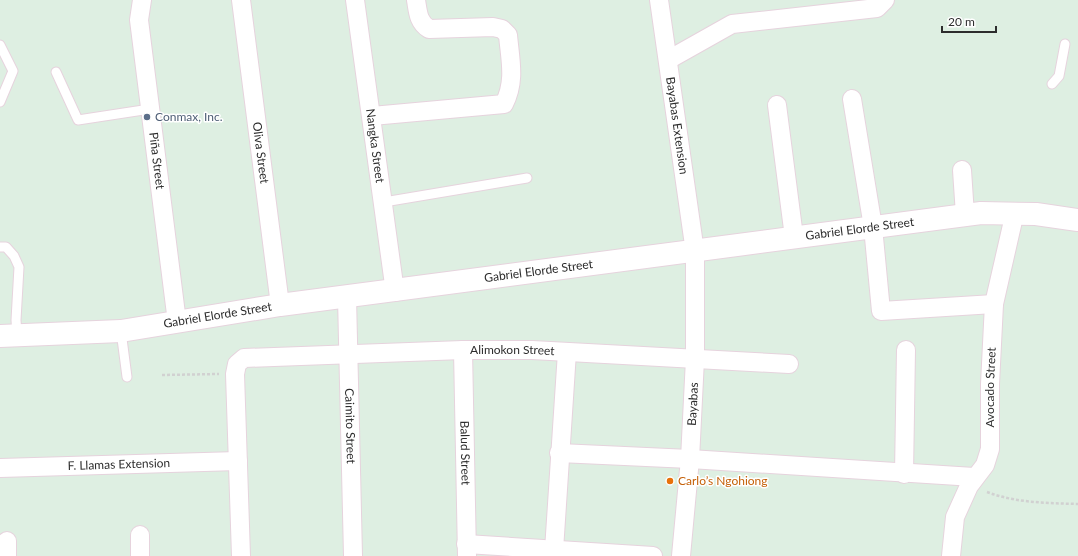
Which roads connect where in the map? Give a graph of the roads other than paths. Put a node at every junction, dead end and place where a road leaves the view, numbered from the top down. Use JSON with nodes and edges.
{"nodes":[{"id":1,"x":142,"y":0,"type":"edge"},
{"id":2,"x":241,"y":0,"type":"edge"},
{"id":3,"x":355,"y":0,"type":"edge"},
{"id":4,"x":416,"y":0,"type":"edge"},
{"id":5,"x":659,"y":0,"type":"edge"},
{"id":6,"x":884,"y":0,"type":"edge"},
{"id":7,"x":1065,"y":44,"type":"dead end"},
{"id":8,"x":0,"y":45,"type":"edge"},
{"id":9,"x":668,"y":60,"type":"junction"},
{"id":10,"x":56,"y":72,"type":"dead end"},
{"id":11,"x":1052,"y":84,"type":"dead end"},
{"id":12,"x":852,"y":99,"type":"dead end"},
{"id":13,"x":0,"y":102,"type":"edge"},
{"id":14,"x":777,"y":105,"type":"dead end"},
{"id":15,"x":150,"y":109,"type":"junction"},
{"id":16,"x":372,"y":116,"type":"junction"},
{"id":17,"x":962,"y":170,"type":"dead end"},
{"id":18,"x":527,"y":178,"type":"dead end"},
{"id":19,"x":384,"y":202,"type":"junction"},
{"id":20,"x":1015,"y":212,"type":"junction"},
{"id":21,"x":965,"y":215,"type":"junction"},
{"id":22,"x":1078,"y":220,"type":"edge"},
{"id":23,"x":873,"y":227,"type":"junction"},
{"id":24,"x":794,"y":237,"type":"junction"},
{"id":25,"x":0,"y":247,"type":"edge"},
{"id":26,"x":695,"y":252,"type":"junction"},
{"id":27,"x":395,"y":292,"type":"junction"},
{"id":28,"x":347,"y":297,"type":"junction"},
{"id":29,"x":994,"y":304,"type":"junction"},
{"id":30,"x":280,"y":305,"type":"junction"},
{"id":31,"x":177,"y":322,"type":"junction"},
{"id":32,"x":121,"y":331,"type":"junction"},
{"id":33,"x":9,"y":336,"type":"edge"},
{"id":34,"x":463,"y":350,"type":"junction"},
{"id":35,"x":906,"y":350,"type":"dead end"},
{"id":36,"x":567,"y":352,"type":"junction"},
{"id":37,"x":348,"y":354,"type":"junction"},
{"id":38,"x":695,"y":359,"type":"junction"},
{"id":39,"x":789,"y":364,"type":"dead end"},
{"id":40,"x":127,"y":377,"type":"dead end"},
{"id":41,"x":559,"y":453,"type":"junction"},
{"id":42,"x":690,"y":459,"type":"junction"},
{"id":43,"x":238,"y":461,"type":"junction"},
{"id":44,"x":0,"y":468,"type":"edge"},
{"id":45,"x":904,"y":474,"type":"junction"},
{"id":46,"x":972,"y":481,"type":"junction"},
{"id":47,"x":140,"y":534,"type":"dead end"},
{"id":48,"x":466,"y":550,"type":"edge"},
{"id":49,"x":554,"y":550,"type":"junction"},
{"id":50,"x":140,"y":556,"type":"edge"},
{"id":51,"x":241,"y":556,"type":"edge"},
{"id":52,"x":353,"y":556,"type":"edge"},
{"id":53,"x":654,"y":556,"type":"edge"},
{"id":54,"x":681,"y":556,"type":"edge"},
{"id":55,"x":951,"y":556,"type":"edge"}],
"edges":[{"from":1,"to":15,"type":"street","name":"Piña Street"},
{"from":2,"to":30,"type":"street","name":"Oliva Street"},
{"from":3,"to":16,"type":"street","name":"Nangka Street"},
{"from":4,"to":16,"type":"street"},
{"from":5,"to":9,"type":"street","name":"Bayabas Extension"},
{"from":6,"to":9,"type":"street"},
{"from":7,"to":11,"type":"lane"},
{"from":8,"to":13,"type":"lane"},
{"from":9,"to":26,"type":"street","name":"Bayabas Extension"},
{"from":10,"to":15,"type":"lane"},
{"from":12,"to":23,"type":"street"},
{"from":14,"to":24,"type":"street"},
{"from":15,"to":31,"type":"street","name":"Piña Street"},
{"from":16,"to":19,"type":"street","name":"Nangka Street"},
{"from":17,"to":21,"type":"street"},
{"from":18,"to":19,"type":"lane"},
{"from":19,"to":27,"type":"street","name":"Nangka Street"},
{"from":20,"to":21,"type":"street","name":"Gabriel Elorde Street"},
{"from":20,"to":22,"type":"street","name":"Gabriel Elorde Street"},
{"from":20,"to":29,"type":"street","name":"Avocado Street"},
{"from":21,"to":23,"type":"street","name":"Gabriel Elorde Street"},
{"from":23,"to":24,"type":"street","name":"Gabriel Elorde Street"},
{"from":23,"to":29,"type":"street"},
{"from":24,"to":26,"type":"street","name":"Gabriel Elorde Street"},
{"from":25,"to":33,"type":"lane"},
{"from":26,"to":27,"type":"street","name":"Gabriel Elorde Street"},
{"from":26,"to":38,"type":"street","name":"Bayabas"},
{"from":27,"to":28,"type":"street","name":"Gabriel Elorde Street"},
{"from":28,"to":30,"type":"street","name":"Gabriel Elorde Street"},
{"from":28,"to":37,"type":"street","name":"Caimito Street"},
{"from":29,"to":46,"type":"street","name":"Avocado Street"},
{"from":30,"to":31,"type":"street","name":"Gabriel Elorde Street"},
{"from":31,"to":32,"type":"street","name":"Gabriel Elorde Street"},
{"from":32,"to":33,"type":"street","name":"Gabriel Elorde Street"},
{"from":32,"to":40,"type":"lane"},
{"from":34,"to":36,"type":"street","name":"Alimokon Street"},
{"from":34,"to":37,"type":"street","name":"Alimokon Street"},
{"from":34,"to":48,"type":"street","name":"Balud Street"},
{"from":35,"to":45,"type":"street"},
{"from":36,"to":38,"type":"street","name":"Alimokon Street"},
{"from":36,"to":41,"type":"street"},
{"from":37,"to":43,"type":"street","name":"Alimokon Street"},
{"from":37,"to":52,"type":"street","name":"Caimito Street"},
{"from":38,"to":39,"type":"street","name":"Alimokon Street"},
{"from":38,"to":42,"type":"street","name":"Bayabas"},
{"from":41,"to":42,"type":"street"},
{"from":41,"to":49,"type":"street"},
{"from":42,"to":45,"type":"street"},
{"from":42,"to":54,"type":"street","name":"Bayabas"},
{"from":43,"to":44,"type":"street","name":"F. Llamas Extension"},
{"from":43,"to":51,"type":"street"},
{"from":45,"to":46,"type":"street"},
{"from":46,"to":55,"type":"street","name":"Avocado Street"},
{"from":47,"to":50,"type":"street"},
{"from":48,"to":49,"type":"street"},
{"from":49,"to":53,"type":"street"}]}
